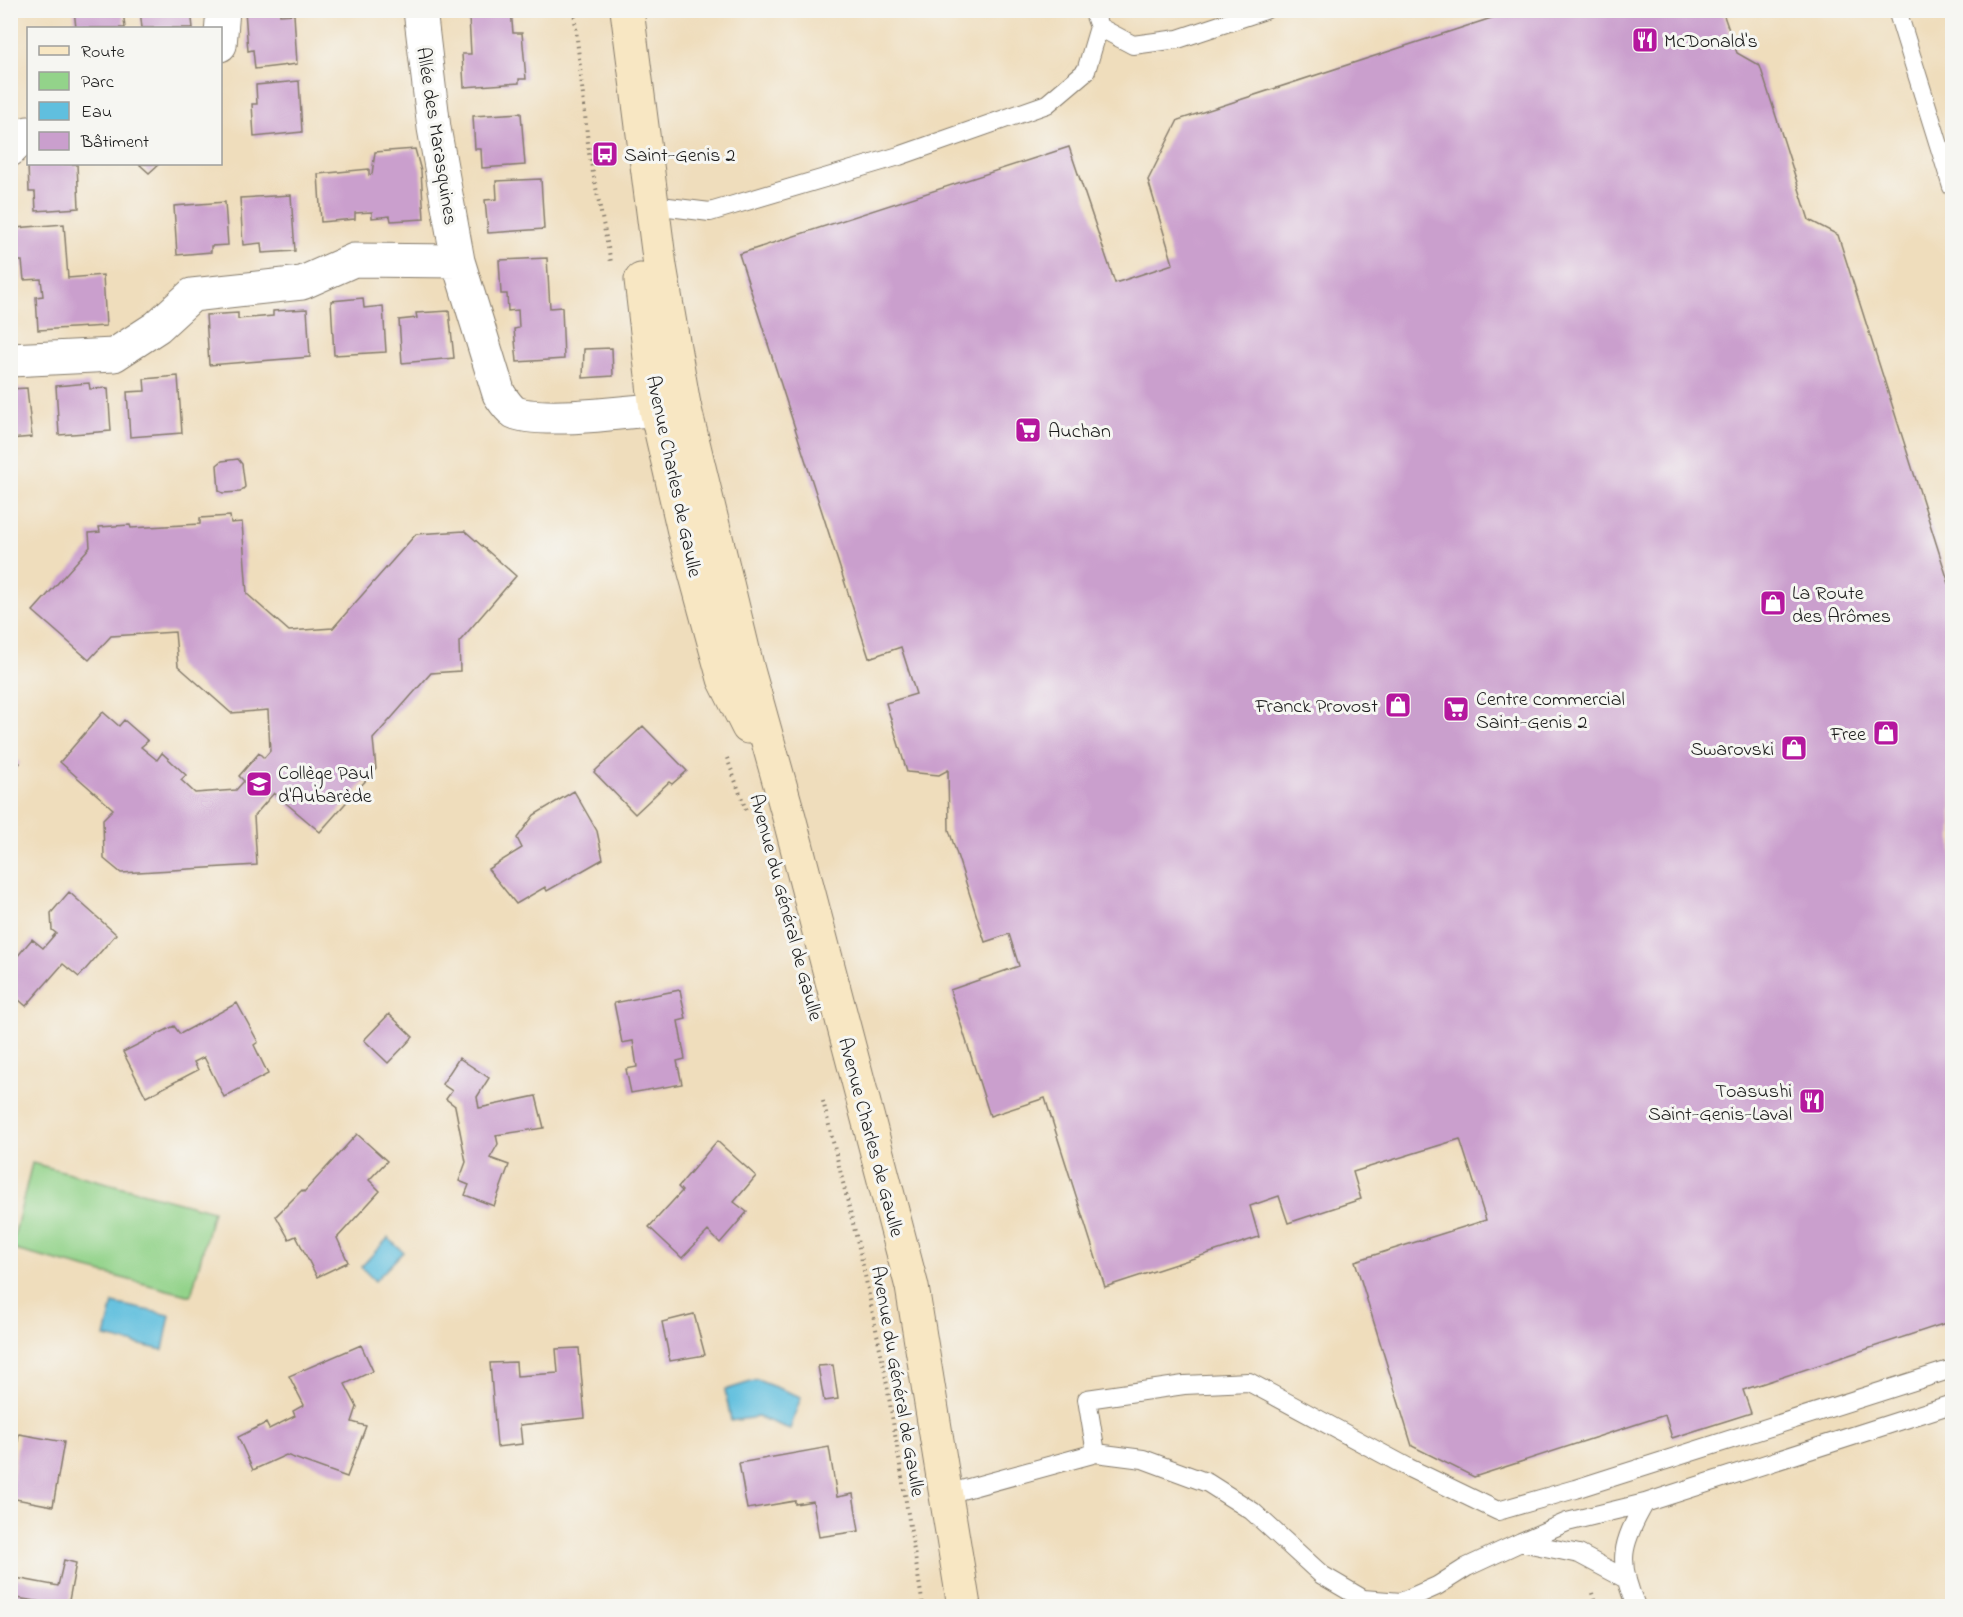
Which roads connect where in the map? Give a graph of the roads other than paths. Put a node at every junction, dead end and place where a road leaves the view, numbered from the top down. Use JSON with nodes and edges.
{"nodes":[{"id":1,"x":223,"y":10,"type":"edge"},
{"id":2,"x":420,"y":10,"type":"edge"},
{"id":3,"x":604,"y":10,"type":"edge"},
{"id":4,"x":627,"y":10,"type":"edge"},
{"id":5,"x":1265,"y":10,"type":"edge"},
{"id":6,"x":1897,"y":10,"type":"edge"},
{"id":7,"x":1096,"y":19,"type":"edge"},
{"id":8,"x":222,"y":27,"type":"edge"},
{"id":9,"x":27,"y":134,"type":"edge"},
{"id":10,"x":10,"y":150,"type":"edge"},
{"id":11,"x":1953,"y":187,"type":"edge"},
{"id":12,"x":652,"y":205,"type":"junction"},
{"id":13,"x":458,"y":261,"type":"junction"},
{"id":14,"x":10,"y":360,"type":"edge"},
{"id":15,"x":670,"y":407,"type":"junction"},
{"id":16,"x":1953,"y":1369,"type":"edge"},
{"id":17,"x":1953,"y":1404,"type":"edge"},
{"id":18,"x":1096,"y":1453,"type":"junction"},
{"id":19,"x":947,"y":1494,"type":"junction"},
{"id":20,"x":1645,"y":1503,"type":"junction"},
{"id":21,"x":1521,"y":1542,"type":"junction"},
{"id":22,"x":1624,"y":1578,"type":"junction"},
{"id":23,"x":964,"y":1606,"type":"edge"},
{"id":24,"x":983,"y":1606,"type":"edge"},
{"id":25,"x":1636,"y":1606,"type":"edge"}],
"edges":[{"from":1,"to":8,"type":"street"},
{"from":2,"to":13,"type":"street","name":"Allée des Marasquines"},
{"from":3,"to":15,"type":"street","name":"Avenue Charles de Gaulle"},
{"from":4,"to":12,"type":"street","name":"Avenue Charles de Gaulle"},
{"from":5,"to":7,"type":"lane"},
{"from":6,"to":11,"type":"lane"},
{"from":7,"to":12,"type":"lane"},
{"from":9,"to":10,"type":"street"},
{"from":12,"to":15,"type":"street","name":"Avenue Charles de Gaulle"},
{"from":13,"to":14,"type":"street"},
{"from":13,"to":15,"type":"street","name":"Allée des Marasquines"},
{"from":15,"to":19,"type":"street","name":"Avenue Charles de Gaulle"},
{"from":16,"to":18,"type":"lane"},
{"from":17,"to":20,"type":"lane"},
{"from":18,"to":19,"type":"lane"},
{"from":18,"to":21,"type":"lane"},
{"from":19,"to":23,"type":"street","name":"Avenue Charles de Gaulle"},
{"from":19,"to":24,"type":"street","name":"Avenue Charles de Gaulle"},
{"from":20,"to":21,"type":"lane"},
{"from":20,"to":22,"type":"lane"},
{"from":21,"to":22,"type":"lane"},
{"from":22,"to":25,"type":"lane"}]}
